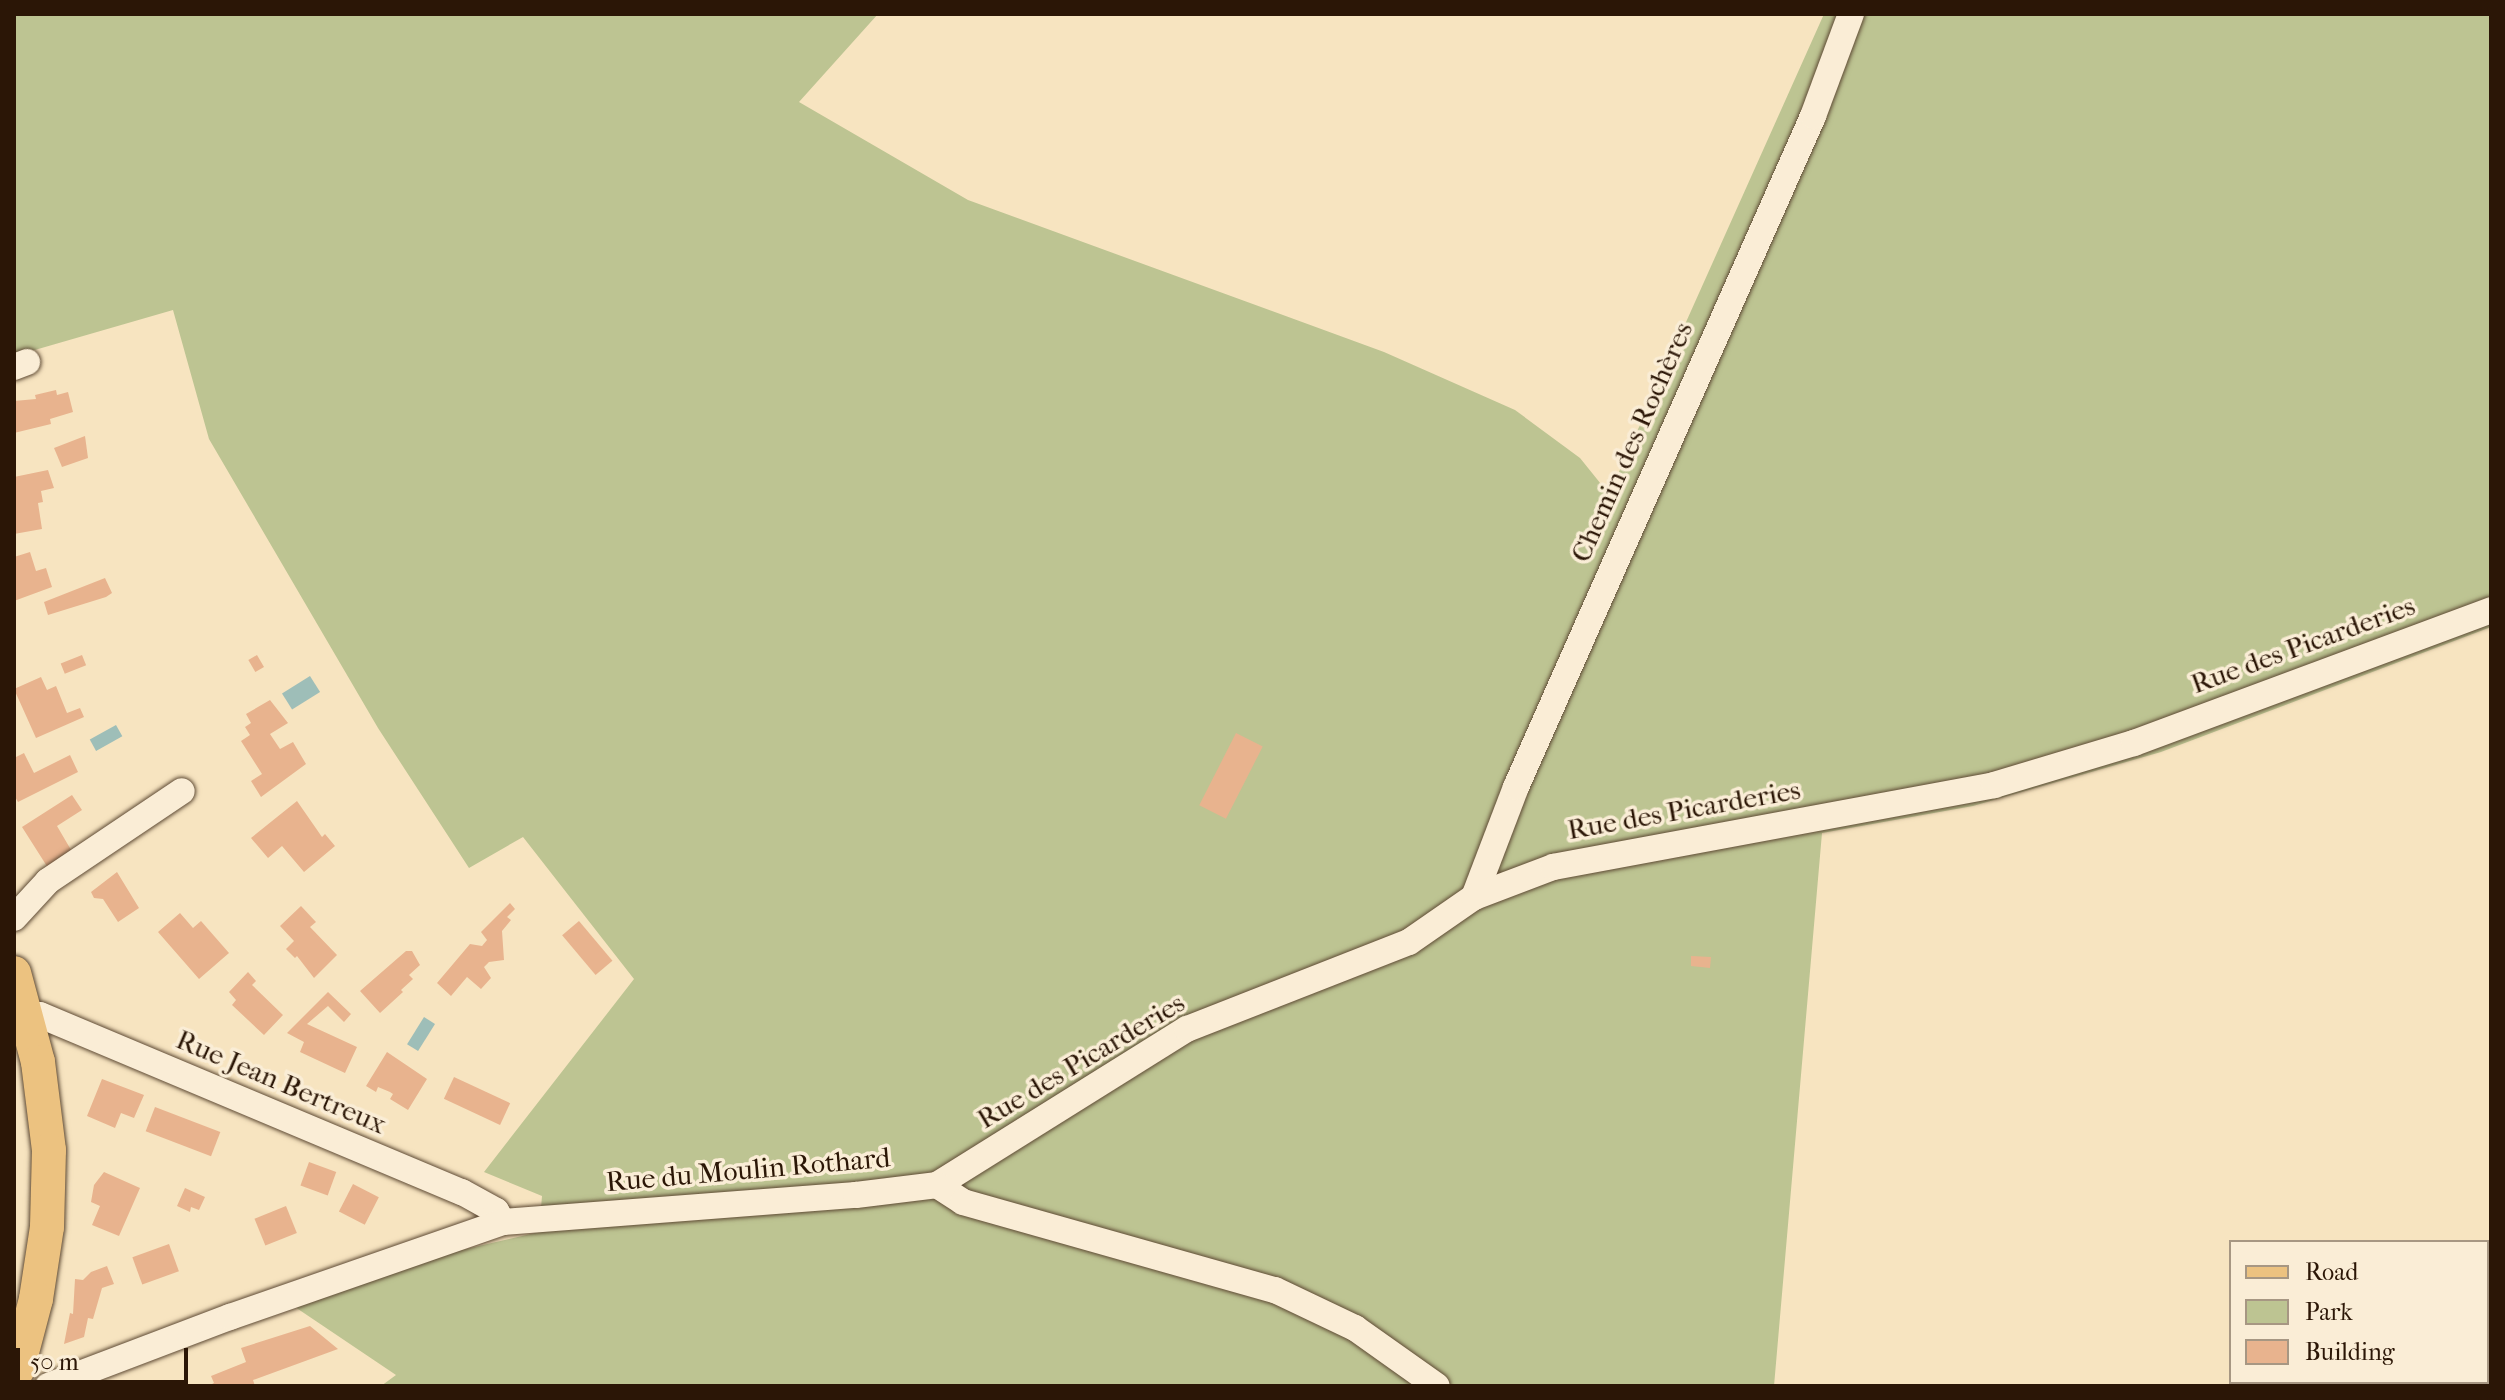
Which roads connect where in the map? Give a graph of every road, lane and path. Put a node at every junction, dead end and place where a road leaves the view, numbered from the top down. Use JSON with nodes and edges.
{"nodes":[{"id":1,"x":1851,"y":14,"type":"edge"},
{"id":2,"x":2491,"y":610,"type":"edge"},
{"id":3,"x":182,"y":791,"type":"dead end"},
{"id":4,"x":1474,"y":897,"type":"junction"},
{"id":5,"x":14,"y":918,"type":"edge"},
{"id":6,"x":14,"y":973,"type":"edge"},
{"id":7,"x":28,"y":1017,"type":"junction"},
{"id":8,"x":937,"y":1185,"type":"junction"},
{"id":9,"x":503,"y":1222,"type":"junction"},
{"id":10,"x":22,"y":1376,"type":"edge"},
{"id":11,"x":48,"y":1386,"type":"edge"},
{"id":12,"x":1437,"y":1386,"type":"edge"}],
"edges":[{"from":1,"to":4,"type":"street","name":"Chemin des Rochères"},
{"from":2,"to":4,"type":"street","name":"Rue des Picarderies"},
{"from":3,"to":5,"type":"street"},
{"from":4,"to":8,"type":"street","name":"Rue des Picarderies"},
{"from":6,"to":7,"type":"main road"},
{"from":7,"to":9,"type":"street","name":"Rue Jean Bertreux"},
{"from":7,"to":10,"type":"main road"},
{"from":8,"to":9,"type":"street","name":"Rue du Moulin Rothard"},
{"from":8,"to":12,"type":"street"},
{"from":9,"to":11,"type":"street","name":"Rue du Moulin Rothard"}]}
